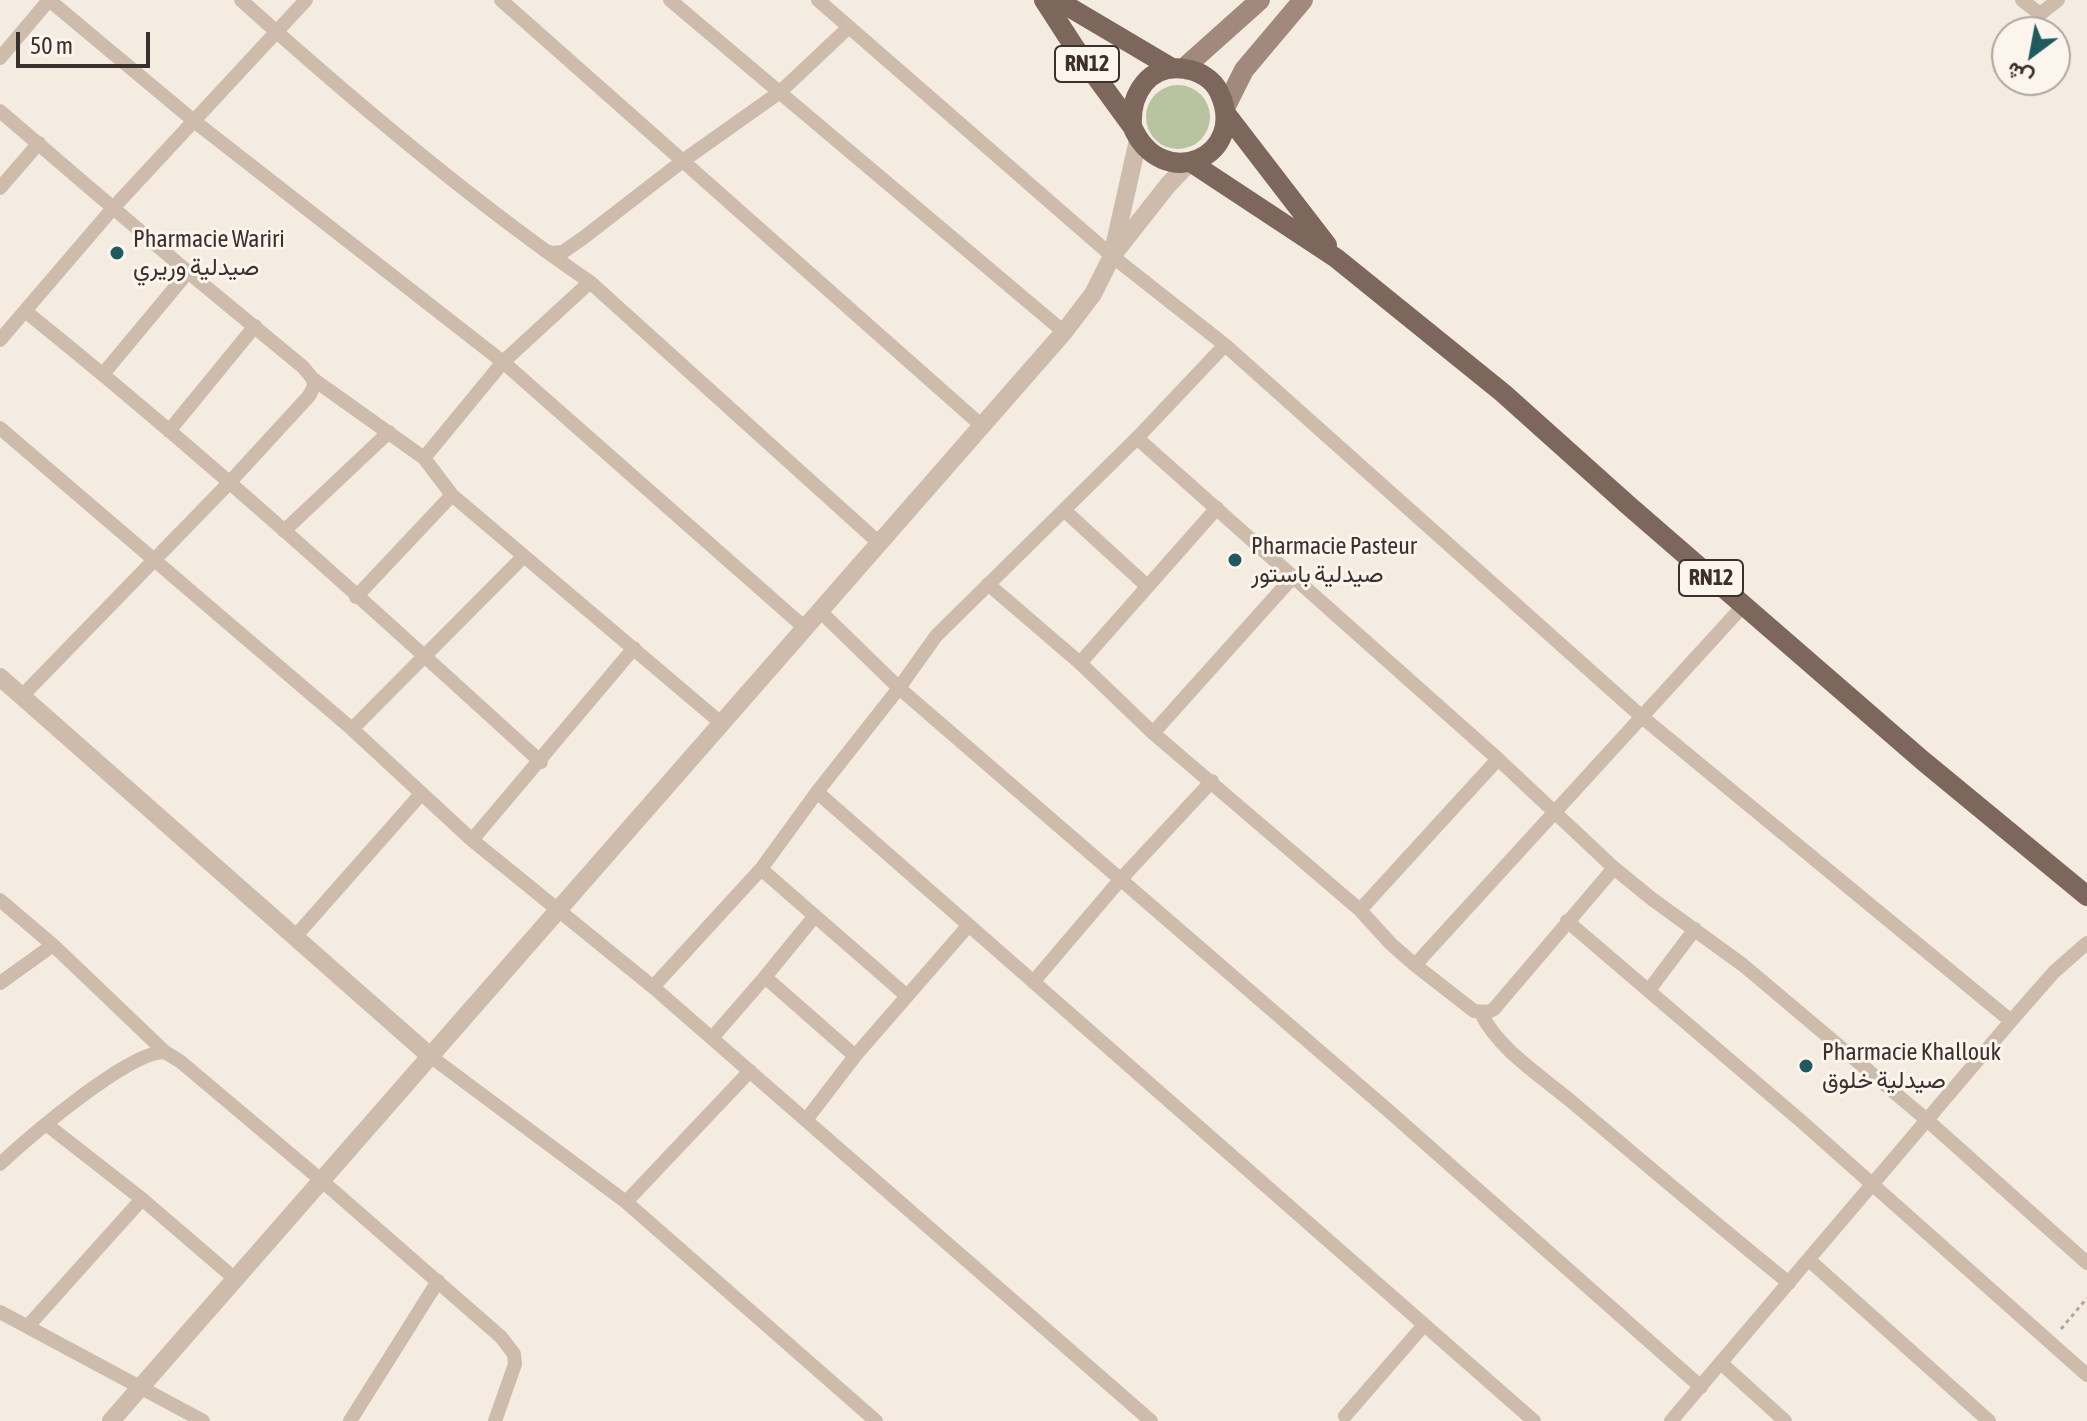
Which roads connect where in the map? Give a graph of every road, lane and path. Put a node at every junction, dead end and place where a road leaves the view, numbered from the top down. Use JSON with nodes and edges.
{"nodes":[{"id":1,"x":241,"y":0,"type":"edge"},
{"id":2,"x":306,"y":0,"type":"edge"},
{"id":3,"x":501,"y":0,"type":"edge"},
{"id":4,"x":670,"y":0,"type":"edge"},
{"id":5,"x":818,"y":0,"type":"edge"},
{"id":6,"x":1044,"y":0,"type":"edge"},
{"id":7,"x":1057,"y":0,"type":"edge"},
{"id":8,"x":1260,"y":0,"type":"edge"},
{"id":9,"x":1303,"y":0,"type":"edge"},
{"id":10,"x":2022,"y":0,"type":"edge"},
{"id":11,"x":2058,"y":0,"type":"edge"},
{"id":12,"x":849,"y":27,"type":"junction"},
{"id":13,"x":277,"y":32,"type":"junction"},
{"id":14,"x":0,"y":58,"type":"edge"},
{"id":15,"x":1178,"y":68,"type":"junction"},
{"id":16,"x":780,"y":92,"type":"junction"},
{"id":17,"x":1226,"y":110,"type":"junction"},
{"id":18,"x":0,"y":111,"type":"edge"},
{"id":19,"x":194,"y":121,"type":"junction"},
{"id":20,"x":1135,"y":133,"type":"junction"},
{"id":21,"x":39,"y":143,"type":"junction"},
{"id":22,"x":684,"y":160,"type":"junction"},
{"id":23,"x":1190,"y":163,"type":"junction"},
{"id":24,"x":0,"y":188,"type":"edge"},
{"id":25,"x":114,"y":207,"type":"junction"},
{"id":26,"x":540,"y":249,"type":"junction"},
{"id":27,"x":1112,"y":256,"type":"junction"},
{"id":28,"x":1336,"y":258,"type":"junction"},
{"id":29,"x":188,"y":272,"type":"junction"},
{"id":30,"x":590,"y":282,"type":"junction"},
{"id":31,"x":25,"y":311,"type":"junction"},
{"id":32,"x":255,"y":326,"type":"junction"},
{"id":33,"x":1064,"y":332,"type":"junction"},
{"id":34,"x":0,"y":340,"type":"edge"},
{"id":35,"x":1225,"y":345,"type":"junction"},
{"id":36,"x":503,"y":362,"type":"junction"},
{"id":37,"x":103,"y":374,"type":"junction"},
{"id":38,"x":313,"y":379,"type":"junction"},
{"id":39,"x":982,"y":426,"type":"junction"},
{"id":40,"x":0,"y":428,"type":"edge"},
{"id":41,"x":169,"y":431,"type":"junction"},
{"id":42,"x":389,"y":432,"type":"junction"},
{"id":43,"x":1137,"y":438,"type":"junction"},
{"id":44,"x":424,"y":458,"type":"junction"},
{"id":45,"x":229,"y":483,"type":"junction"},
{"id":46,"x":452,"y":495,"type":"junction"},
{"id":47,"x":1217,"y":508,"type":"junction"},
{"id":48,"x":1065,"y":511,"type":"junction"},
{"id":49,"x":284,"y":531,"type":"junction"},
{"id":50,"x":878,"y":542,"type":"junction"},
{"id":51,"x":523,"y":557,"type":"junction"},
{"id":52,"x":154,"y":558,"type":"junction"},
{"id":53,"x":1292,"y":578,"type":"junction"},
{"id":54,"x":988,"y":584,"type":"junction"},
{"id":55,"x":1147,"y":586,"type":"junction"},
{"id":56,"x":356,"y":597,"type":"junction"},
{"id":57,"x":1743,"y":606,"type":"junction"},
{"id":58,"x":820,"y":611,"type":"junction"},
{"id":59,"x":805,"y":628,"type":"junction"},
{"id":60,"x":634,"y":648,"type":"junction"},
{"id":61,"x":424,"y":656,"type":"junction"},
{"id":62,"x":1080,"y":663,"type":"junction"},
{"id":63,"x":0,"y":677,"type":"edge"},
{"id":64,"x":899,"y":688,"type":"junction"},
{"id":65,"x":22,"y":696,"type":"junction"},
{"id":66,"x":1642,"y":717,"type":"junction"},
{"id":67,"x":721,"y":723,"type":"junction"},
{"id":68,"x":352,"y":729,"type":"junction"},
{"id":69,"x":1153,"y":733,"type":"junction"},
{"id":70,"x":1498,"y":759,"type":"junction"},
{"id":71,"x":541,"y":762,"type":"junction"},
{"id":72,"x":1212,"y":781,"type":"junction"},
{"id":73,"x":817,"y":792,"type":"junction"},
{"id":74,"x":421,"y":794,"type":"junction"},
{"id":75,"x":1554,"y":815,"type":"junction"},
{"id":76,"x":472,"y":840,"type":"junction"},
{"id":77,"x":1614,"y":868,"type":"junction"},
{"id":78,"x":761,"y":869,"type":"junction"},
{"id":79,"x":1120,"y":880,"type":"junction"},
{"id":80,"x":2087,"y":896,"type":"edge"},
{"id":81,"x":0,"y":900,"type":"edge"},
{"id":82,"x":1360,"y":910,"type":"junction"},
{"id":83,"x":559,"y":911,"type":"junction"},
{"id":84,"x":814,"y":917,"type":"junction"},
{"id":85,"x":1567,"y":921,"type":"junction"},
{"id":86,"x":968,"y":926,"type":"junction"},
{"id":87,"x":1695,"y":929,"type":"junction"},
{"id":88,"x":294,"y":938,"type":"junction"},
{"id":89,"x":2087,"y":943,"type":"edge"},
{"id":90,"x":53,"y":945,"type":"junction"},
{"id":91,"x":1415,"y":965,"type":"junction"},
{"id":92,"x":765,"y":977,"type":"junction"},
{"id":93,"x":1034,"y":981,"type":"junction"},
{"id":94,"x":0,"y":983,"type":"edge"},
{"id":95,"x":653,"y":987,"type":"junction"},
{"id":96,"x":1649,"y":990,"type":"junction"},
{"id":97,"x":907,"y":996,"type":"junction"},
{"id":98,"x":1481,"y":1013,"type":"junction"},
{"id":99,"x":2011,"y":1021,"type":"junction"},
{"id":100,"x":712,"y":1038,"type":"junction"},
{"id":101,"x":165,"y":1052,"type":"junction"},
{"id":102,"x":430,"y":1056,"type":"junction"},
{"id":103,"x":855,"y":1056,"type":"junction"},
{"id":104,"x":750,"y":1071,"type":"junction"},
{"id":105,"x":806,"y":1120,"type":"junction"},
{"id":106,"x":1927,"y":1120,"type":"junction"},
{"id":107,"x":46,"y":1124,"type":"junction"},
{"id":108,"x":0,"y":1164,"type":"edge"},
{"id":109,"x":321,"y":1180,"type":"junction"},
{"id":110,"x":1873,"y":1184,"type":"junction"},
{"id":111,"x":142,"y":1199,"type":"junction"},
{"id":112,"x":626,"y":1202,"type":"junction"},
{"id":113,"x":1809,"y":1260,"type":"junction"},
{"id":114,"x":2087,"y":1263,"type":"edge"},
{"id":115,"x":234,"y":1278,"type":"junction"},
{"id":116,"x":438,"y":1281,"type":"junction"},
{"id":117,"x":1789,"y":1283,"type":"junction"},
{"id":118,"x":2087,"y":1298,"type":"edge"},
{"id":119,"x":0,"y":1312,"type":"edge"},
{"id":120,"x":1424,"y":1325,"type":"junction"},
{"id":121,"x":28,"y":1326,"type":"junction"},
{"id":122,"x":2050,"y":1342,"type":"junction"},
{"id":123,"x":1721,"y":1363,"type":"junction"},
{"id":124,"x":2087,"y":1375,"type":"edge"},
{"id":125,"x":140,"y":1387,"type":"junction"},
{"id":126,"x":1701,"y":1387,"type":"junction"},
{"id":127,"x":1346,"y":1419,"type":"edge"},
{"id":128,"x":111,"y":1421,"type":"edge"},
{"id":129,"x":203,"y":1421,"type":"edge"},
{"id":130,"x":350,"y":1421,"type":"edge"},
{"id":131,"x":495,"y":1421,"type":"edge"},
{"id":132,"x":876,"y":1421,"type":"edge"},
{"id":133,"x":1151,"y":1421,"type":"edge"},
{"id":134,"x":1534,"y":1421,"type":"edge"},
{"id":135,"x":1671,"y":1421,"type":"edge"},
{"id":136,"x":1785,"y":1421,"type":"edge"},
{"id":137,"x":1989,"y":1421,"type":"edge"}],
"edges":[{"from":1,"to":13,"type":"street"},
{"from":2,"to":13,"type":"street"},
{"from":3,"to":22,"type":"street"},
{"from":4,"to":16,"type":"street"},
{"from":5,"to":12,"type":"street"},
{"from":6,"to":20,"type":"main road","number":"RN12"},
{"from":7,"to":15,"type":"main road","number":"RN12"},
{"from":8,"to":15,"type":"main road"},
{"from":9,"to":17,"type":"main road"},
{"from":10,"to":11,"type":"street"},
{"from":12,"to":16,"type":"street"},
{"from":12,"to":27,"type":"street"},
{"from":13,"to":19,"type":"street"},
{"from":13,"to":26,"type":"street"},
{"from":14,"to":19,"type":"street"},
{"from":15,"to":17,"type":"main road","number":"RN12"},
{"from":15,"to":20,"type":"main road","number":"RN12"},
{"from":16,"to":22,"type":"street"},
{"from":16,"to":33,"type":"street"},
{"from":17,"to":23,"type":"main road"},
{"from":17,"to":28,"type":"main road","number":"RN12"},
{"from":18,"to":21,"type":"street"},
{"from":19,"to":25,"type":"street"},
{"from":19,"to":36,"type":"street"},
{"from":20,"to":23,"type":"main road","number":"RN12"},
{"from":20,"to":27,"type":"street"},
{"from":21,"to":24,"type":"street"},
{"from":21,"to":25,"type":"street"},
{"from":22,"to":26,"type":"street"},
{"from":22,"to":39,"type":"street"},
{"from":23,"to":27,"type":"street"},
{"from":23,"to":28,"type":"main road","number":"RN12"},
{"from":25,"to":29,"type":"street"},
{"from":25,"to":31,"type":"street"},
{"from":26,"to":30,"type":"street"},
{"from":27,"to":33,"type":"street"},
{"from":27,"to":35,"type":"street"},
{"from":28,"to":57,"type":"main road","number":"RN12"},
{"from":29,"to":32,"type":"street"},
{"from":29,"to":37,"type":"street"},
{"from":30,"to":36,"type":"street"},
{"from":30,"to":50,"type":"street"},
{"from":31,"to":34,"type":"street"},
{"from":31,"to":37,"type":"street"},
{"from":32,"to":38,"type":"street"},
{"from":32,"to":41,"type":"street"},
{"from":33,"to":39,"type":"street"},
{"from":35,"to":43,"type":"street"},
{"from":35,"to":66,"type":"street"},
{"from":36,"to":44,"type":"street"},
{"from":36,"to":59,"type":"street"},
{"from":37,"to":41,"type":"street"},
{"from":38,"to":42,"type":"street"},
{"from":38,"to":45,"type":"street"},
{"from":39,"to":50,"type":"street"},
{"from":40,"to":52,"type":"street"},
{"from":41,"to":45,"type":"street"},
{"from":42,"to":44,"type":"street"},
{"from":42,"to":49,"type":"street"},
{"from":43,"to":47,"type":"street"},
{"from":43,"to":48,"type":"street"},
{"from":44,"to":46,"type":"street"},
{"from":45,"to":49,"type":"street"},
{"from":45,"to":52,"type":"street"},
{"from":46,"to":51,"type":"street"},
{"from":46,"to":56,"type":"street"},
{"from":47,"to":53,"type":"street"},
{"from":47,"to":55,"type":"street"},
{"from":48,"to":54,"type":"street"},
{"from":48,"to":55,"type":"street"},
{"from":49,"to":56,"type":"street"},
{"from":50,"to":58,"type":"street"},
{"from":51,"to":60,"type":"street"},
{"from":51,"to":61,"type":"street"},
{"from":52,"to":65,"type":"street"},
{"from":52,"to":68,"type":"street"},
{"from":53,"to":69,"type":"street"},
{"from":53,"to":70,"type":"street"},
{"from":54,"to":62,"type":"street"},
{"from":54,"to":64,"type":"street"},
{"from":55,"to":62,"type":"street"},
{"from":56,"to":61,"type":"street"},
{"from":57,"to":66,"type":"street"},
{"from":57,"to":80,"type":"main road","number":"RN12"},
{"from":58,"to":59,"type":"street"},
{"from":58,"to":64,"type":"street"},
{"from":59,"to":67,"type":"street"},
{"from":60,"to":67,"type":"street"},
{"from":60,"to":71,"type":"street"},
{"from":61,"to":68,"type":"street"},
{"from":61,"to":71,"type":"street"},
{"from":62,"to":69,"type":"street"},
{"from":63,"to":65,"type":"street"},
{"from":64,"to":73,"type":"street"},
{"from":64,"to":79,"type":"street"},
{"from":65,"to":88,"type":"street"},
{"from":66,"to":75,"type":"street"},
{"from":66,"to":99,"type":"street"},
{"from":67,"to":83,"type":"street"},
{"from":68,"to":74,"type":"street"},
{"from":69,"to":72,"type":"street"},
{"from":70,"to":75,"type":"street"},
{"from":70,"to":82,"type":"street"},
{"from":71,"to":76,"type":"street"},
{"from":72,"to":79,"type":"street"},
{"from":72,"to":82,"type":"street"},
{"from":73,"to":78,"type":"street"},
{"from":73,"to":86,"type":"street"},
{"from":74,"to":76,"type":"street"},
{"from":74,"to":88,"type":"street"},
{"from":75,"to":77,"type":"street"},
{"from":75,"to":91,"type":"street"},
{"from":76,"to":83,"type":"street"},
{"from":77,"to":85,"type":"street"},
{"from":77,"to":87,"type":"street"},
{"from":78,"to":84,"type":"street"},
{"from":78,"to":95,"type":"street"},
{"from":79,"to":93,"type":"street"},
{"from":79,"to":126,"type":"street"},
{"from":81,"to":90,"type":"street"},
{"from":82,"to":91,"type":"street"},
{"from":83,"to":95,"type":"street"},
{"from":83,"to":102,"type":"street"},
{"from":84,"to":92,"type":"street"},
{"from":84,"to":97,"type":"street"},
{"from":85,"to":96,"type":"street"},
{"from":85,"to":98,"type":"street"},
{"from":86,"to":93,"type":"street"},
{"from":86,"to":97,"type":"street"},
{"from":87,"to":96,"type":"street"},
{"from":87,"to":106,"type":"street"},
{"from":88,"to":102,"type":"street"},
{"from":89,"to":99,"type":"street"},
{"from":90,"to":94,"type":"street"},
{"from":90,"to":101,"type":"street"},
{"from":91,"to":98,"type":"street"},
{"from":92,"to":100,"type":"street"},
{"from":92,"to":103,"type":"street"},
{"from":93,"to":120,"type":"street"},
{"from":95,"to":100,"type":"street"},
{"from":96,"to":110,"type":"street"},
{"from":97,"to":103,"type":"street"},
{"from":98,"to":117,"type":"street"},
{"from":99,"to":106,"type":"street"},
{"from":100,"to":104,"type":"street"},
{"from":101,"to":107,"type":"street"},
{"from":101,"to":109,"type":"street"},
{"from":102,"to":109,"type":"street"},
{"from":102,"to":112,"type":"street"},
{"from":103,"to":105,"type":"street"},
{"from":104,"to":105,"type":"street"},
{"from":104,"to":112,"type":"street"},
{"from":105,"to":133,"type":"street"},
{"from":106,"to":110,"type":"street"},
{"from":106,"to":114,"type":"street"},
{"from":107,"to":108,"type":"street"},
{"from":107,"to":111,"type":"street"},
{"from":109,"to":115,"type":"street"},
{"from":109,"to":116,"type":"street"},
{"from":110,"to":113,"type":"street"},
{"from":110,"to":122,"type":"street"},
{"from":111,"to":115,"type":"street"},
{"from":111,"to":121,"type":"street"},
{"from":112,"to":132,"type":"street"},
{"from":113,"to":117,"type":"street"},
{"from":113,"to":137,"type":"street"},
{"from":115,"to":125,"type":"street"},
{"from":116,"to":130,"type":"street"},
{"from":116,"to":131,"type":"street"},
{"from":117,"to":123,"type":"street"},
{"from":118,"to":122,"type":"path"},
{"from":119,"to":121,"type":"street"},
{"from":120,"to":127,"type":"street"},
{"from":120,"to":134,"type":"street"},
{"from":121,"to":125,"type":"street"},
{"from":122,"to":124,"type":"street"},
{"from":123,"to":126,"type":"street"},
{"from":123,"to":136,"type":"street"},
{"from":125,"to":128,"type":"street"},
{"from":125,"to":129,"type":"street"},
{"from":126,"to":135,"type":"street"}]}
